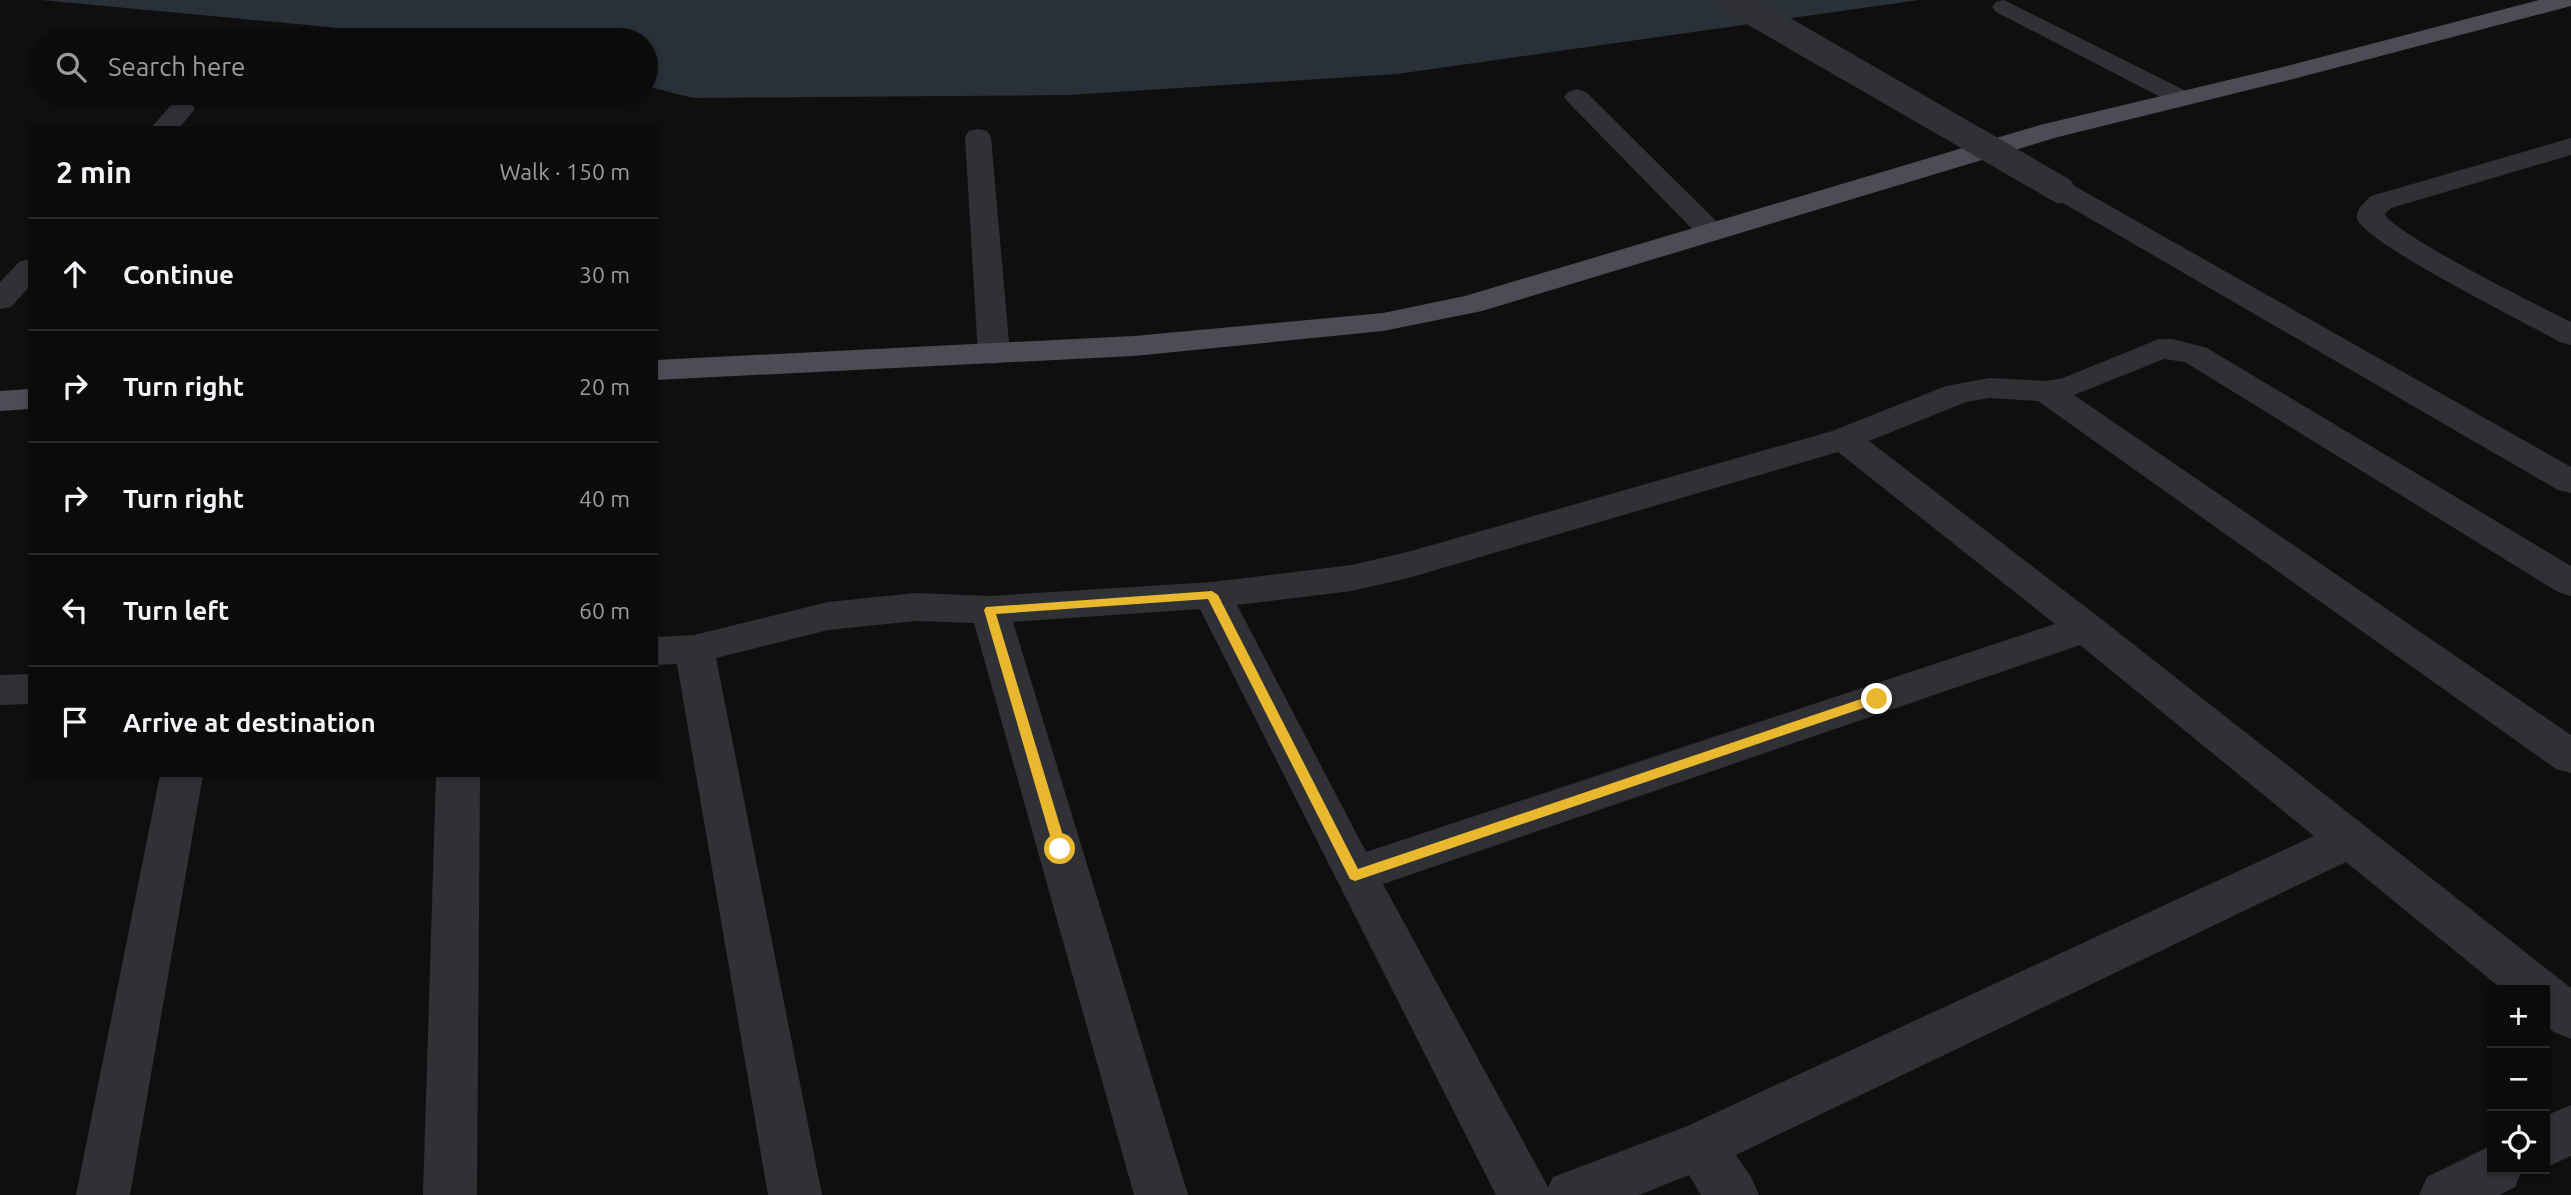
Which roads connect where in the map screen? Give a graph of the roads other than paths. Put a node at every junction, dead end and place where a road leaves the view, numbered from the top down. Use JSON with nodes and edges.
{"nodes":[{"id":1,"x":1732,"y":0,"type":"edge"},
{"id":2,"x":2566,"y":0,"type":"edge"},
{"id":3,"x":2004,"y":7,"type":"dead end"},
{"id":4,"x":1577,"y":97,"type":"dead end"},
{"id":5,"x":2181,"y":98,"type":"junction"},
{"id":6,"x":978,"y":136,"type":"dead end"},
{"id":7,"x":2571,"y":146,"type":"edge"},
{"id":8,"x":1710,"y":231,"type":"junction"},
{"id":9,"x":28,"y":270,"type":"edge"},
{"id":10,"x":0,"y":300,"type":"edge"},
{"id":11,"x":2571,"y":335,"type":"edge"},
{"id":12,"x":994,"y":354,"type":"junction"},
{"id":13,"x":658,"y":370,"type":"edge"},
{"id":14,"x":2046,"y":391,"type":"junction"},
{"id":15,"x":28,"y":399,"type":"edge"},
{"id":16,"x":0,"y":401,"type":"edge"},
{"id":17,"x":1844,"y":439,"type":"junction"},
{"id":18,"x":2571,"y":482,"type":"edge"},
{"id":19,"x":2571,"y":583,"type":"edge"},
{"id":20,"x":1212,"y":595,"type":"junction"},
{"id":21,"x":990,"y":610,"type":"junction"},
{"id":22,"x":2086,"y":628,"type":"junction"},
{"id":23,"x":675,"y":650,"type":"edge"},
{"id":24,"x":28,"y":689,"type":"edge"},
{"id":25,"x":0,"y":690,"type":"edge"},
{"id":26,"x":2571,"y":757,"type":"edge"},
{"id":27,"x":182,"y":777,"type":"edge"},
{"id":28,"x":458,"y":777,"type":"edge"},
{"id":29,"x":2349,"y":840,"type":"junction"},
{"id":30,"x":1355,"y":875,"type":"junction"},
{"id":31,"x":2532,"y":985,"type":"edge"},
{"id":32,"x":2550,"y":1000,"type":"edge"},
{"id":33,"x":2571,"y":1017,"type":"edge"},
{"id":34,"x":2571,"y":1129,"type":"edge"},
{"id":35,"x":2550,"y":1140,"type":"edge"},
{"id":36,"x":1700,"y":1146,"type":"junction"},
{"id":37,"x":2487,"y":1174,"type":"edge"},
{"id":38,"x":103,"y":1195,"type":"edge"},
{"id":39,"x":450,"y":1195,"type":"edge"},
{"id":40,"x":794,"y":1195,"type":"edge"},
{"id":41,"x":1161,"y":1195,"type":"edge"},
{"id":42,"x":1525,"y":1195,"type":"edge"},
{"id":43,"x":1572,"y":1195,"type":"edge"},
{"id":44,"x":1732,"y":1195,"type":"edge"},
{"id":45,"x":2446,"y":1195,"type":"edge"}],
"edges":[{"from":1,"to":18,"type":"street","bridge":true},
{"from":2,"to":5,"type":"main road"},
{"from":3,"to":5,"type":"street"},
{"from":4,"to":8,"type":"street"},
{"from":5,"to":8,"type":"main road"},
{"from":6,"to":12,"type":"street"},
{"from":7,"to":11,"type":"street"},
{"from":8,"to":12,"type":"main road"},
{"from":9,"to":10,"type":"street"},
{"from":12,"to":13,"type":"main road"},
{"from":14,"to":17,"type":"street"},
{"from":14,"to":19,"type":"street"},
{"from":14,"to":26,"type":"street"},
{"from":15,"to":16,"type":"main road"},
{"from":17,"to":20,"type":"street"},
{"from":17,"to":22,"type":"street"},
{"from":20,"to":21,"type":"street"},
{"from":20,"to":30,"type":"street"},
{"from":21,"to":23,"type":"street"},
{"from":21,"to":41,"type":"street"},
{"from":22,"to":29,"type":"street"},
{"from":22,"to":30,"type":"street"},
{"from":23,"to":40,"type":"street"},
{"from":24,"to":25,"type":"street"},
{"from":27,"to":38,"type":"street"},
{"from":28,"to":39,"type":"street"},
{"from":29,"to":31,"type":"street"},
{"from":29,"to":36,"type":"street"},
{"from":30,"to":42,"type":"street"},
{"from":32,"to":33,"type":"street"},
{"from":34,"to":35,"type":"street"},
{"from":36,"to":43,"type":"street"},
{"from":36,"to":44,"type":"street"},
{"from":37,"to":45,"type":"street"}]}
